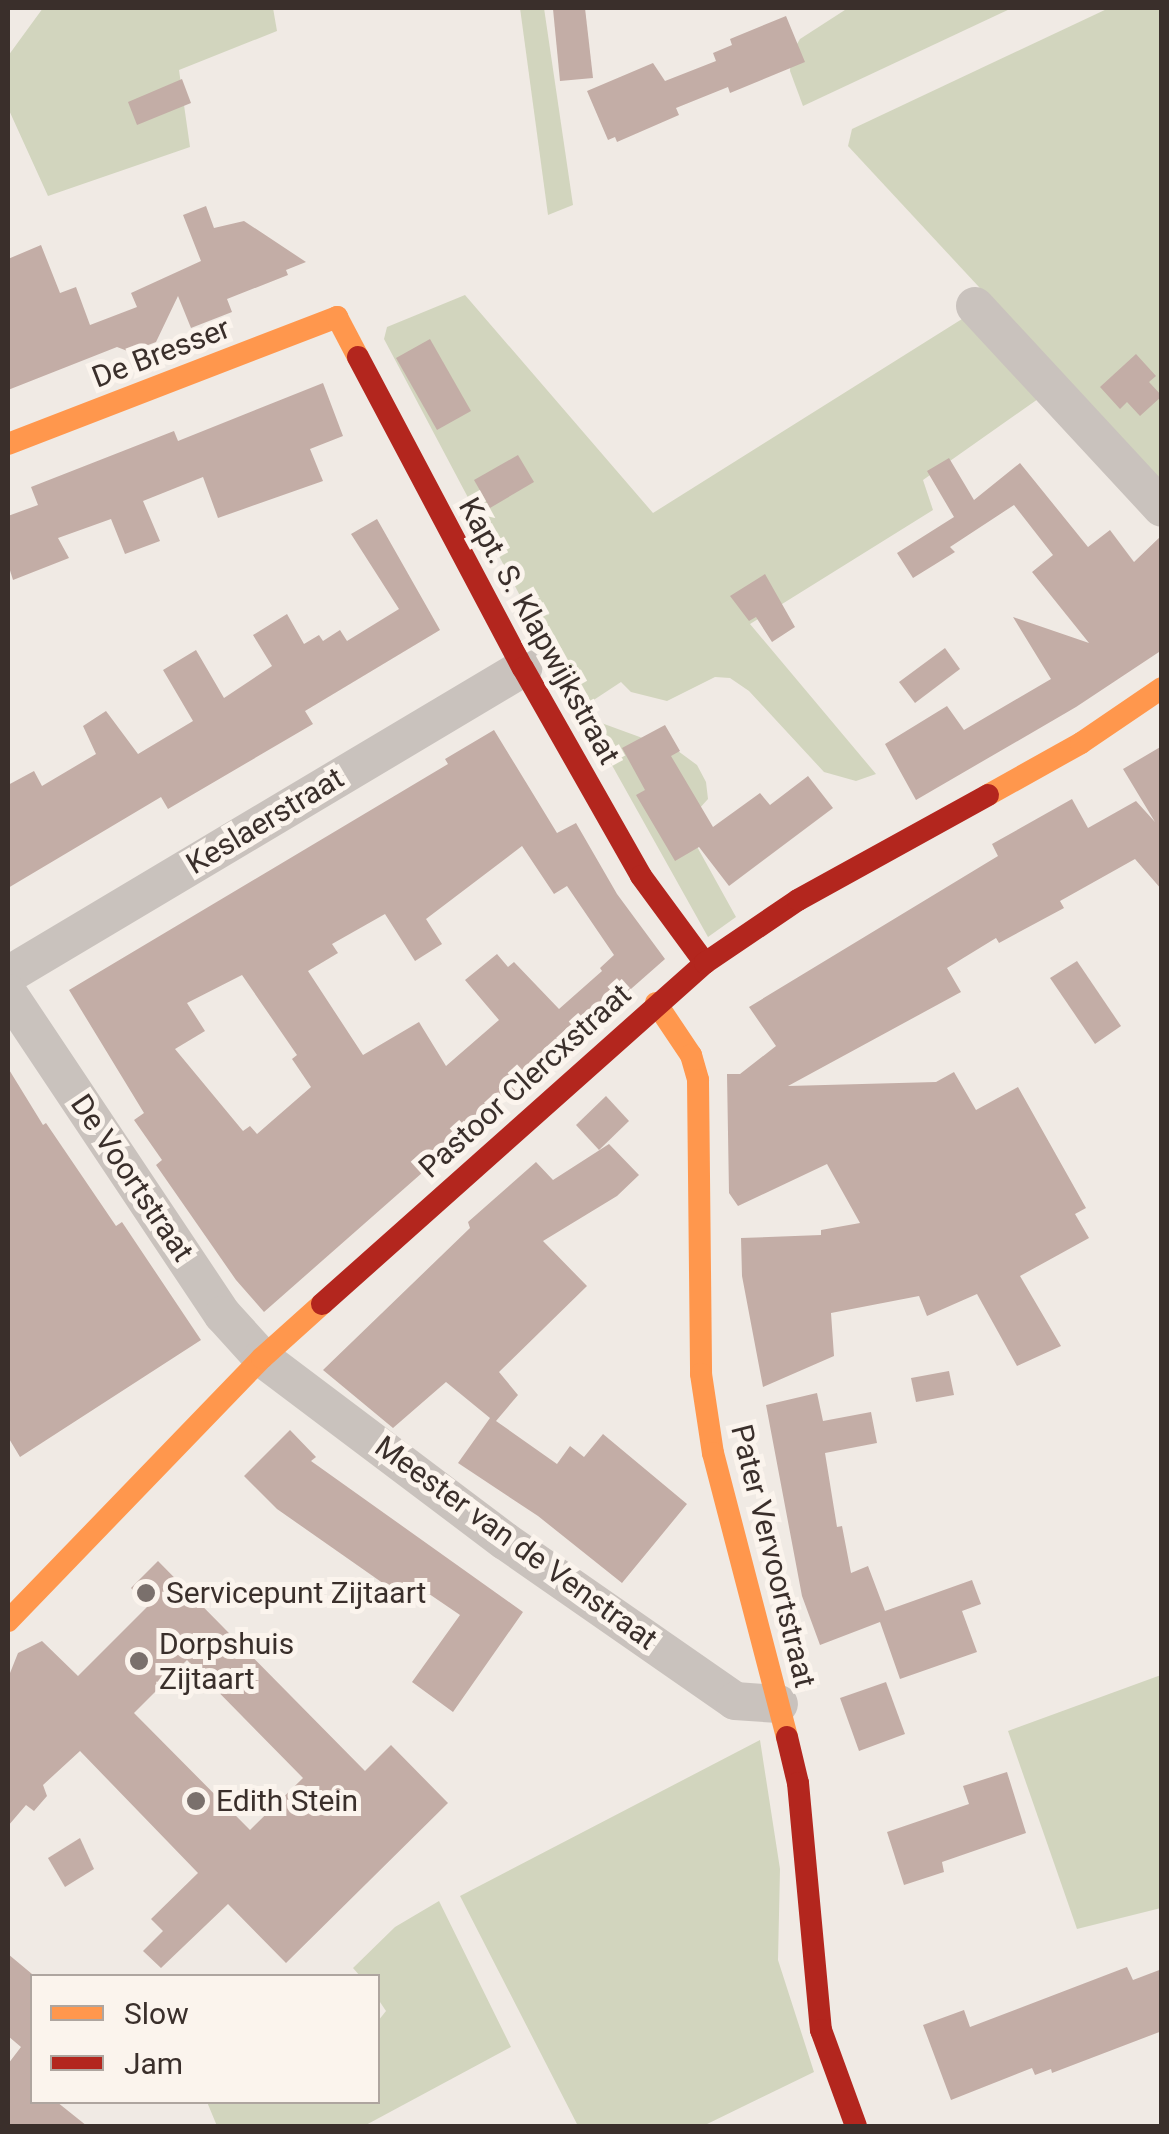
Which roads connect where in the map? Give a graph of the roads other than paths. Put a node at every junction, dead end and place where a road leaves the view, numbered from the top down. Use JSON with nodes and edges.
{"nodes":[{"id":1,"x":975,"y":306,"type":"dead end"},
{"id":2,"x":337,"y":318,"type":"joint"},
{"id":3,"x":8,"y":444,"type":"edge"},
{"id":4,"x":1162,"y":508,"type":"edge"},
{"id":5,"x":522,"y":668,"type":"junction"},
{"id":6,"x":1162,"y":688,"type":"edge"},
{"id":7,"x":705,"y":963,"type":"junction"},
{"id":8,"x":8,"y":975,"type":"edge"},
{"id":9,"x":8,"y":993,"type":"edge"},
{"id":10,"x":656,"y":1003,"type":"junction"},
{"id":11,"x":262,"y":1358,"type":"junction"},
{"id":12,"x":8,"y":1621,"type":"edge"},
{"id":13,"x":779,"y":1704,"type":"junction"},
{"id":14,"x":856,"y":2126,"type":"edge"}],
"edges":[{"from":1,"to":4,"type":"street"},
{"from":2,"to":3,"type":"street","name":"De Bresser"},
{"from":2,"to":5,"type":"street","name":"Kapt. S. Klapwijkstraat"},
{"from":5,"to":7,"type":"street","name":"Kapt. S. Klapwijkstraat"},
{"from":5,"to":8,"type":"street","name":"Keslaerstraat"},
{"from":6,"to":7,"type":"street","name":"Pastoor Clercxstraat"},
{"from":7,"to":10,"type":"street","name":"Pastoor Clercxstraat"},
{"from":9,"to":11,"type":"street","name":"De Voortstraat"},
{"from":10,"to":11,"type":"street","name":"Pastoor Clercxstraat"},
{"from":10,"to":13,"type":"street","name":"Pater Vervoortstraat"},
{"from":11,"to":12,"type":"street","name":"Pastoor Clercxstraat"},
{"from":11,"to":13,"type":"street","name":"Meester van de Venstraat"},
{"from":13,"to":14,"type":"street","name":"Pater Vervoortstraat"}]}
